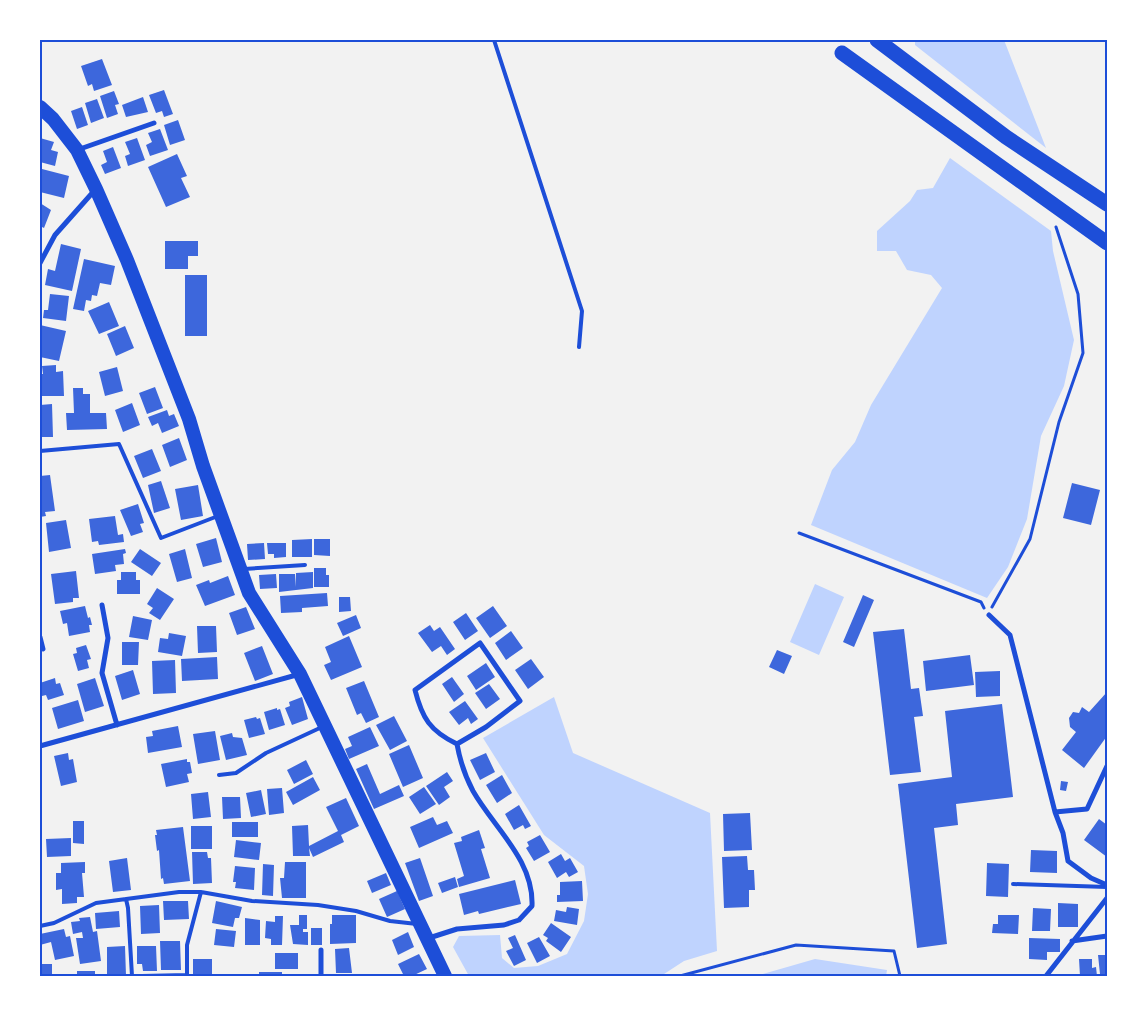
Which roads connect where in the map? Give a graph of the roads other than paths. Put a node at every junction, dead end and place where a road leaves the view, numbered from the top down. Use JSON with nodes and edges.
{"nodes":[{"id":1,"x":494,"y":40,"type":"edge"},
{"id":2,"x":877,"y":40,"type":"edge"},
{"id":3,"x":842,"y":53,"type":"dead end"},
{"id":4,"x":40,"y":107,"type":"edge"},
{"id":5,"x":154,"y":123,"type":"dead end"},
{"id":6,"x":77,"y":150,"type":"junction"},
{"id":7,"x":96,"y":189,"type":"junction"},
{"id":8,"x":1107,"y":204,"type":"edge"},
{"id":9,"x":1107,"y":242,"type":"edge"},
{"id":10,"x":40,"y":263,"type":"edge"},
{"id":11,"x":579,"y":347,"type":"dead end"},
{"id":12,"x":40,"y":451,"type":"edge"},
{"id":13,"x":221,"y":515,"type":"junction"},
{"id":14,"x":305,"y":565,"type":"dead end"},
{"id":15,"x":239,"y":569,"type":"junction"},
{"id":16,"x":102,"y":606,"type":"dead end"},
{"id":17,"x":988,"y":615,"type":"road end"},
{"id":18,"x":40,"y":637,"type":"edge"},
{"id":19,"x":43,"y":649,"type":"dead end"},
{"id":20,"x":300,"y":674,"type":"junction"},
{"id":21,"x":117,"y":726,"type":"junction"},
{"id":22,"x":324,"y":726,"type":"junction"},
{"id":23,"x":457,"y":744,"type":"junction"},
{"id":24,"x":40,"y":746,"type":"edge"},
{"id":25,"x":1107,"y":766,"type":"edge"},
{"id":26,"x":219,"y":775,"type":"dead end"},
{"id":27,"x":1054,"y":812,"type":"junction"},
{"id":28,"x":1013,"y":884,"type":"dead end"},
{"id":29,"x":1107,"y":886,"type":"edge"},
{"id":30,"x":201,"y":892,"type":"junction"},
{"id":31,"x":1107,"y":898,"type":"edge"},
{"id":32,"x":126,"y":899,"type":"junction"},
{"id":33,"x":419,"y":925,"type":"junction"},
{"id":34,"x":40,"y":926,"type":"edge"},
{"id":35,"x":1107,"y":936,"type":"edge"},
{"id":36,"x":426,"y":939,"type":"junction"},
{"id":37,"x":1072,"y":941,"type":"junction"},
{"id":38,"x":321,"y":950,"type":"dead end"},
{"id":39,"x":187,"y":975,"type":"edge"},
{"id":40,"x":132,"y":976,"type":"edge"},
{"id":41,"x":142,"y":976,"type":"edge"},
{"id":42,"x":321,"y":976,"type":"edge"},
{"id":43,"x":445,"y":976,"type":"edge"},
{"id":44,"x":1046,"y":976,"type":"edge"}],
"edges":[{"from":1,"to":11,"type":"lane"},
{"from":2,"to":8,"type":"highway"},
{"from":3,"to":9,"type":"highway"},
{"from":4,"to":6,"type":"highway"},
{"from":5,"to":6,"type":"street"},
{"from":6,"to":7,"type":"highway"},
{"from":7,"to":10,"type":"street"},
{"from":7,"to":13,"type":"highway"},
{"from":12,"to":13,"type":"lane"},
{"from":13,"to":15,"type":"highway"},
{"from":14,"to":15,"type":"lane"},
{"from":15,"to":20,"type":"highway"},
{"from":16,"to":21,"type":"street"},
{"from":17,"to":27,"type":"street"},
{"from":18,"to":19,"type":"street"},
{"from":20,"to":21,"type":"street"},
{"from":20,"to":22,"type":"highway"},
{"from":21,"to":24,"type":"street"},
{"from":22,"to":26,"type":"lane"},
{"from":22,"to":33,"type":"highway"},
{"from":23,"to":23,"type":"street"},
{"from":23,"to":36,"type":"street"},
{"from":25,"to":27,"type":"street"},
{"from":27,"to":29,"type":"street"},
{"from":28,"to":29,"type":"lane"},
{"from":30,"to":32,"type":"lane"},
{"from":30,"to":33,"type":"lane"},
{"from":30,"to":39,"type":"lane"},
{"from":31,"to":37,"type":"street"},
{"from":32,"to":34,"type":"lane"},
{"from":32,"to":40,"type":"lane"},
{"from":33,"to":36,"type":"highway"},
{"from":35,"to":37,"type":"street"},
{"from":36,"to":43,"type":"highway"},
{"from":37,"to":44,"type":"street"},
{"from":38,"to":42,"type":"street"},
{"from":39,"to":41,"type":"lane"}]}
